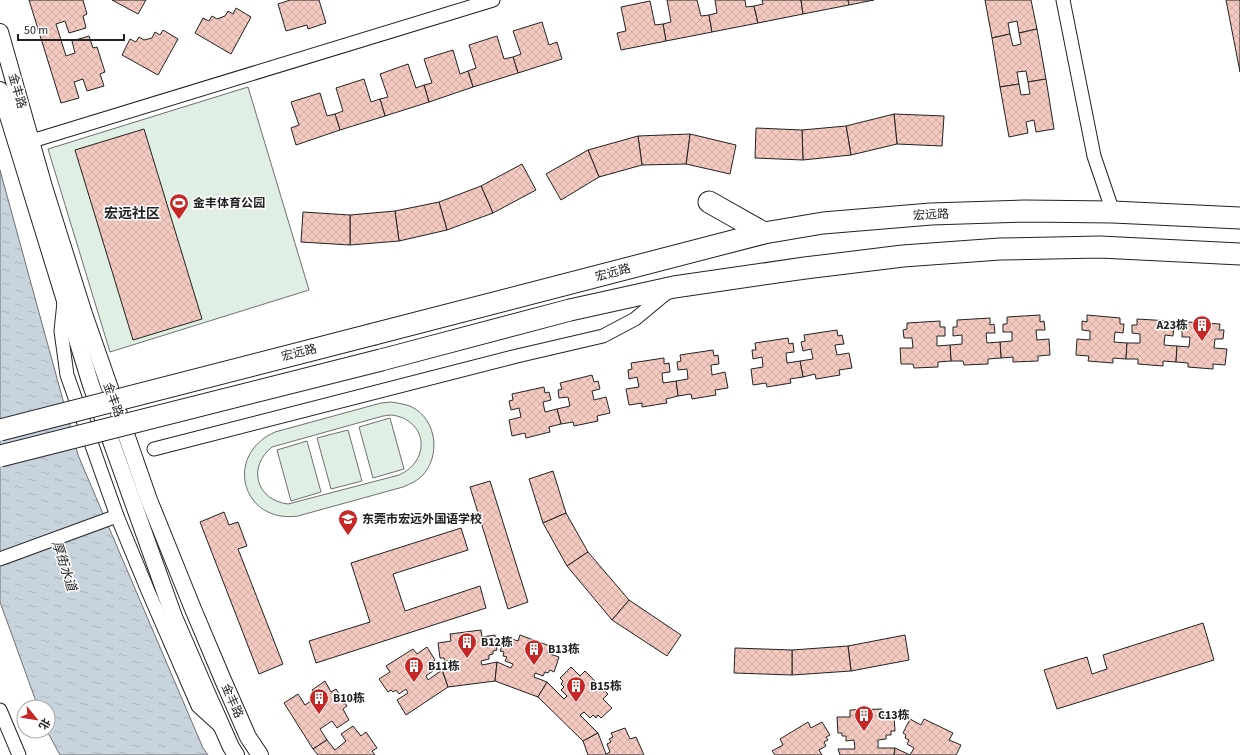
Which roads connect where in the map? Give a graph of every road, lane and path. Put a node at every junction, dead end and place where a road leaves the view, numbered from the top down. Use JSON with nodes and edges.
{"nodes":[{"id":1,"x":493,"y":0,"type":"edge"},
{"id":2,"x":1063,"y":0,"type":"edge"},
{"id":3,"x":0,"y":32,"type":"edge"},
{"id":4,"x":0,"y":90,"type":"edge"},
{"id":5,"x":24,"y":143,"type":"junction"},
{"id":6,"x":709,"y":202,"type":"dead end"},
{"id":7,"x":1113,"y":212,"type":"junction"},
{"id":8,"x":1240,"y":218,"type":"edge"},
{"id":9,"x":764,"y":233,"type":"junction"},
{"id":10,"x":1240,"y":254,"type":"edge"},
{"id":11,"x":674,"y":287,"type":"junction"},
{"id":12,"x":65,"y":299,"type":"junction"},
{"id":13,"x":0,"y":430,"type":"edge"},
{"id":14,"x":154,"y":449,"type":"dead end"},
{"id":15,"x":0,"y":456,"type":"edge"},
{"id":16,"x":117,"y":516,"type":"junction"},
{"id":17,"x":0,"y":559,"type":"edge"},
{"id":18,"x":0,"y":710,"type":"edge"},
{"id":19,"x":224,"y":730,"type":"junction"},
{"id":20,"x":19,"y":755,"type":"edge"},
{"id":21,"x":236,"y":755,"type":"edge"},
{"id":22,"x":260,"y":755,"type":"edge"}],
"edges":[{"from":1,"to":5,"type":"street"},
{"from":2,"to":7,"type":"street"},
{"from":3,"to":5,"type":"street","name":"金丰路"},
{"from":4,"to":5,"type":"street","name":"金丰路"},
{"from":5,"to":12,"type":"street","name":"金丰路"},
{"from":5,"to":22,"type":"street","name":"金丰路"},
{"from":6,"to":9,"type":"highway"},
{"from":7,"to":8,"type":"highway","name":"宏远路"},
{"from":7,"to":9,"type":"highway","name":"宏远路"},
{"from":9,"to":13,"type":"highway","name":"宏远路","bridge":true},
{"from":10,"to":11,"type":"highway"},
{"from":11,"to":14,"type":"street"},
{"from":11,"to":15,"type":"highway","bridge":true},
{"from":12,"to":16,"type":"street"},
{"from":12,"to":19,"type":"street","name":"金丰路"},
{"from":16,"to":17,"type":"street"},
{"from":16,"to":19,"type":"street"},
{"from":18,"to":20,"type":"street"},
{"from":19,"to":21,"type":"street","name":"金丰路"}]}
